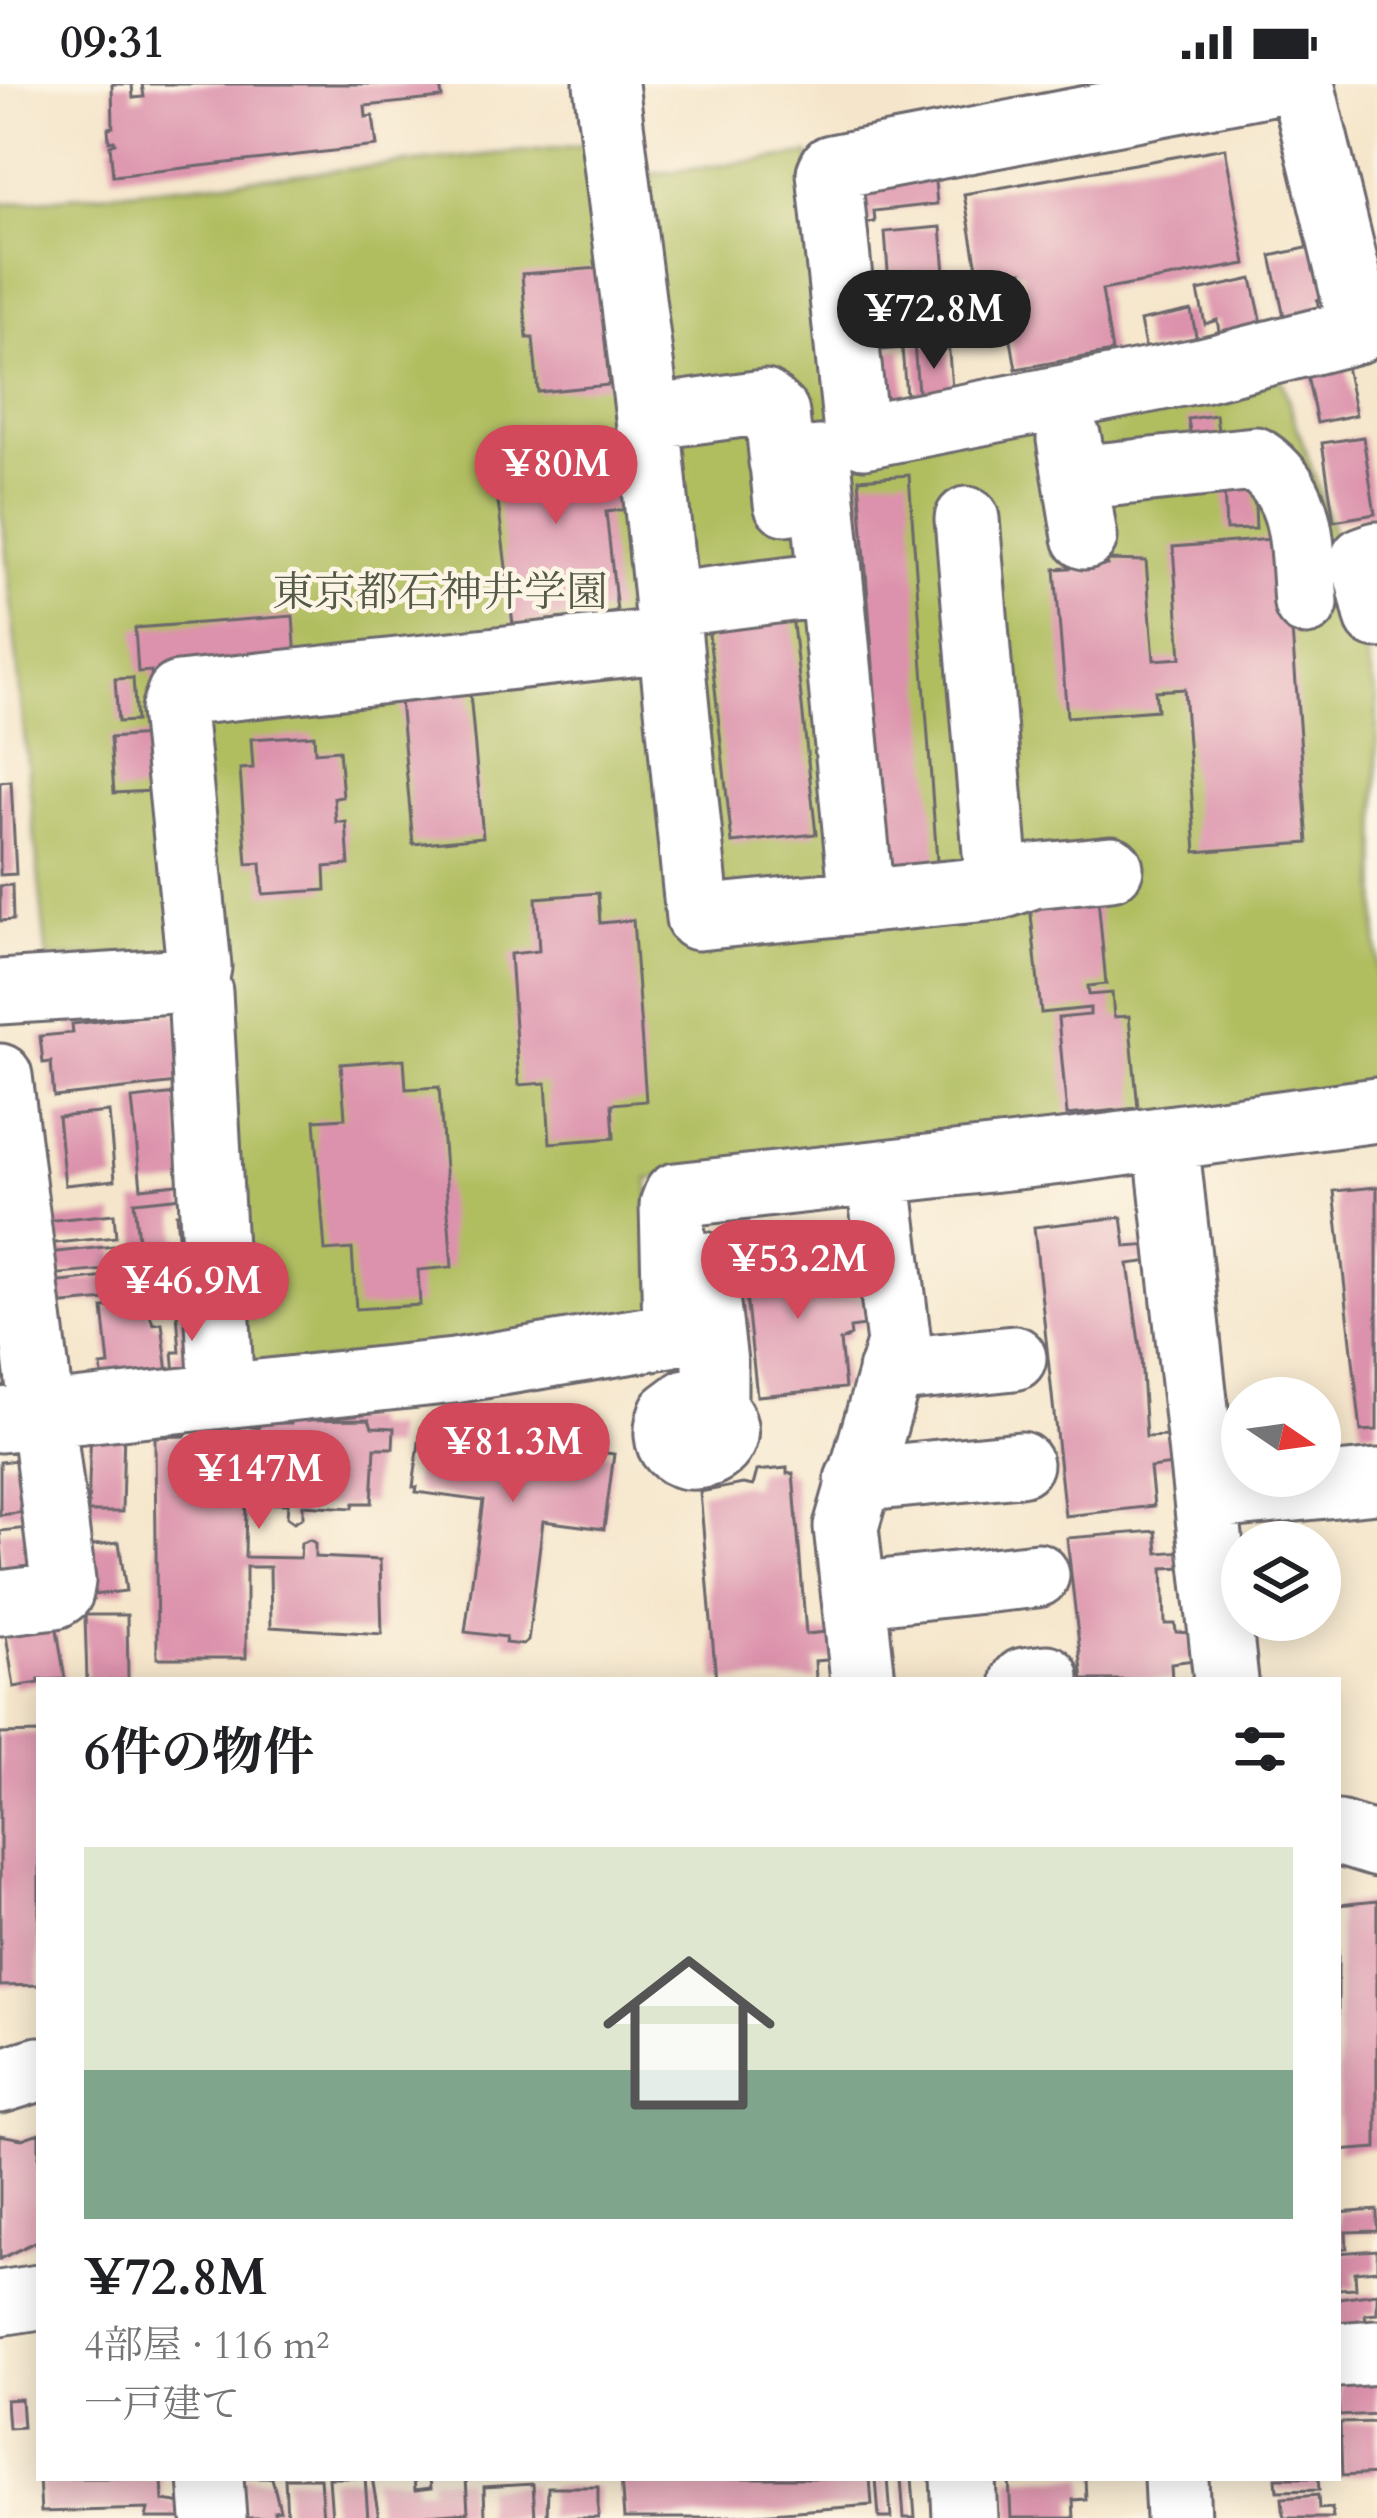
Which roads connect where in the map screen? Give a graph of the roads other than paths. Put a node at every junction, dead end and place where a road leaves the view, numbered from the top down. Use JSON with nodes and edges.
{"nodes":[{"id":1,"x":606,"y":84,"type":"edge"},
{"id":2,"x":1264,"y":84,"type":"edge"},
{"id":3,"x":1302,"y":84,"type":"edge"},
{"id":4,"x":1328,"y":84,"type":"edge"},
{"id":5,"x":1377,"y":300,"type":"edge"},
{"id":6,"x":1061,"y":398,"type":"junction"},
{"id":7,"x":648,"y":418,"type":"junction"},
{"id":8,"x":968,"y":519,"type":"dead end"},
{"id":9,"x":813,"y":586,"type":"junction"},
{"id":10,"x":1306,"y":603,"type":"dead end"},
{"id":11,"x":668,"y":622,"type":"junction"},
{"id":12,"x":1111,"y":868,"type":"dead end"},
{"id":13,"x":998,"y":888,"type":"junction"},
{"id":14,"x":862,"y":901,"type":"junction"},
{"id":15,"x":196,"y":983,"type":"junction"},
{"id":16,"x":0,"y":992,"type":"edge"},
{"id":17,"x":0,"y":1076,"type":"edge"},
{"id":18,"x":1377,"y":1110,"type":"edge"},
{"id":19,"x":1166,"y":1139,"type":"junction"},
{"id":20,"x":880,"y":1194,"type":"junction"},
{"id":21,"x":1014,"y":1358,"type":"dead end"},
{"id":22,"x":890,"y":1371,"type":"junction"},
{"id":23,"x":222,"y":1395,"type":"junction"},
{"id":24,"x":715,"y":1408,"type":"dead end"},
{"id":25,"x":20,"y":1418,"type":"edge"},
{"id":26,"x":1020,"y":1464,"type":"dead end"},
{"id":27,"x":857,"y":1480,"type":"junction"},
{"id":28,"x":1377,"y":1481,"type":"edge"},
{"id":29,"x":1206,"y":1498,"type":"junction"},
{"id":30,"x":1037,"y":1575,"type":"dead end"},
{"id":31,"x":854,"y":1594,"type":"junction"},
{"id":32,"x":0,"y":1603,"type":"edge"},
{"id":33,"x":863,"y":1677,"type":"edge"},
{"id":34,"x":1226,"y":1677,"type":"edge"},
{"id":35,"x":1341,"y":1834,"type":"edge"},
{"id":36,"x":1377,"y":1845,"type":"edge"},
{"id":37,"x":36,"y":2070,"type":"edge"},
{"id":38,"x":0,"y":2081,"type":"edge"},
{"id":39,"x":36,"y":2297,"type":"edge"},
{"id":40,"x":0,"y":2302,"type":"edge"},
{"id":41,"x":1377,"y":2352,"type":"edge"},
{"id":42,"x":1341,"y":2355,"type":"edge"},
{"id":43,"x":211,"y":2481,"type":"edge"},
{"id":44,"x":963,"y":2481,"type":"edge"},
{"id":45,"x":1176,"y":2481,"type":"edge"},
{"id":46,"x":214,"y":2518,"type":"edge"},
{"id":47,"x":965,"y":2518,"type":"edge"},
{"id":48,"x":1178,"y":2518,"type":"edge"}],
"edges":[{"from":1,"to":7,"type":"street"},
{"from":2,"to":6,"type":"street"},
{"from":3,"to":6,"type":"street"},
{"from":4,"to":5,"type":"street"},
{"from":6,"to":10,"type":"street"},
{"from":7,"to":9,"type":"street"},
{"from":7,"to":11,"type":"street"},
{"from":8,"to":13,"type":"street"},
{"from":9,"to":11,"type":"street"},
{"from":9,"to":14,"type":"street"},
{"from":11,"to":14,"type":"street"},
{"from":11,"to":15,"type":"street"},
{"from":12,"to":13,"type":"street"},
{"from":13,"to":14,"type":"street"},
{"from":15,"to":16,"type":"street"},
{"from":15,"to":23,"type":"street"},
{"from":17,"to":25,"type":"street"},
{"from":18,"to":19,"type":"street"},
{"from":19,"to":20,"type":"street"},
{"from":19,"to":29,"type":"street"},
{"from":20,"to":22,"type":"street"},
{"from":20,"to":23,"type":"street"},
{"from":20,"to":24,"type":"street"},
{"from":21,"to":22,"type":"street"},
{"from":22,"to":27,"type":"street"},
{"from":23,"to":25,"type":"street"},
{"from":25,"to":32,"type":"street"},
{"from":26,"to":27,"type":"street"},
{"from":27,"to":31,"type":"street"},
{"from":28,"to":29,"type":"street"},
{"from":29,"to":34,"type":"street"},
{"from":30,"to":31,"type":"street"},
{"from":31,"to":33,"type":"street"},
{"from":35,"to":36,"type":"street"},
{"from":37,"to":38,"type":"street"},
{"from":39,"to":40,"type":"street"},
{"from":41,"to":42,"type":"street"},
{"from":43,"to":46,"type":"street"},
{"from":44,"to":47,"type":"street"},
{"from":45,"to":48,"type":"street"}]}
